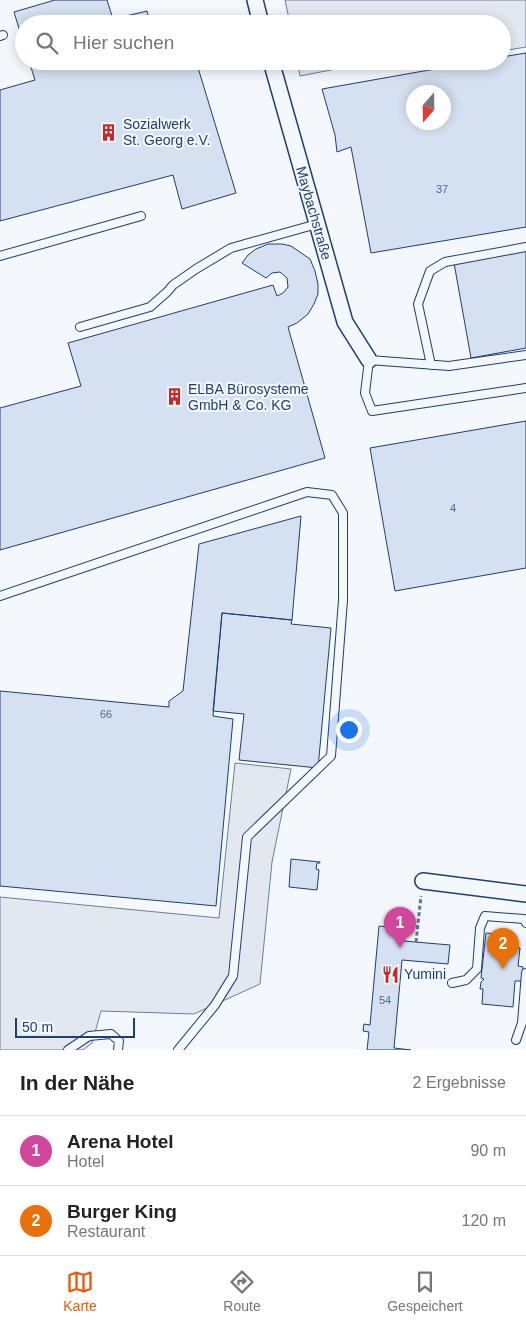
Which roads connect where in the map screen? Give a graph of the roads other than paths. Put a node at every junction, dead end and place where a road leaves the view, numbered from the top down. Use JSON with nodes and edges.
{"nodes":[{"id":1,"x":255,"y":0,"type":"edge"},
{"id":2,"x":259,"y":15,"type":"edge"},
{"id":3,"x":274,"y":70,"type":"edge"},
{"id":4,"x":141,"y":216,"type":"dead end"},
{"id":5,"x":317,"y":224,"type":"junction"},
{"id":6,"x":526,"y":247,"type":"edge"},
{"id":7,"x":0,"y":256,"type":"edge"},
{"id":8,"x":80,"y":327,"type":"dead end"},
{"id":9,"x":526,"y":355,"type":"edge"},
{"id":10,"x":370,"y":360,"type":"junction"},
{"id":11,"x":431,"y":365,"type":"junction"},
{"id":12,"x":526,"y":388,"type":"edge"},
{"id":13,"x":0,"y":596,"type":"edge"},
{"id":14,"x":423,"y":881,"type":"road end"},
{"id":15,"x":526,"y":894,"type":"edge"},
{"id":16,"x":526,"y":923,"type":"edge"},
{"id":17,"x":526,"y":973,"type":"edge"},
{"id":18,"x":452,"y":983,"type":"dead end"},
{"id":19,"x":516,"y":1040,"type":"dead end"},
{"id":20,"x":178,"y":1049,"type":"edge"},
{"id":21,"x":68,"y":1050,"type":"edge"},
{"id":22,"x":118,"y":1050,"type":"edge"}],
"edges":[{"from":1,"to":2,"type":"street"},
{"from":3,"to":5,"type":"street","name":"Maybachstraße"},
{"from":4,"to":7,"type":"lane"},
{"from":5,"to":8,"type":"lane"},
{"from":5,"to":10,"type":"street","name":"Maybachstraße"},
{"from":6,"to":11,"type":"lane"},
{"from":9,"to":11,"type":"lane"},
{"from":10,"to":11,"type":"lane"},
{"from":10,"to":12,"type":"lane"},
{"from":13,"to":20,"type":"lane"},
{"from":14,"to":15,"type":"street"},
{"from":16,"to":18,"type":"lane"},
{"from":17,"to":19,"type":"lane"},
{"from":21,"to":22,"type":"lane"}]}
